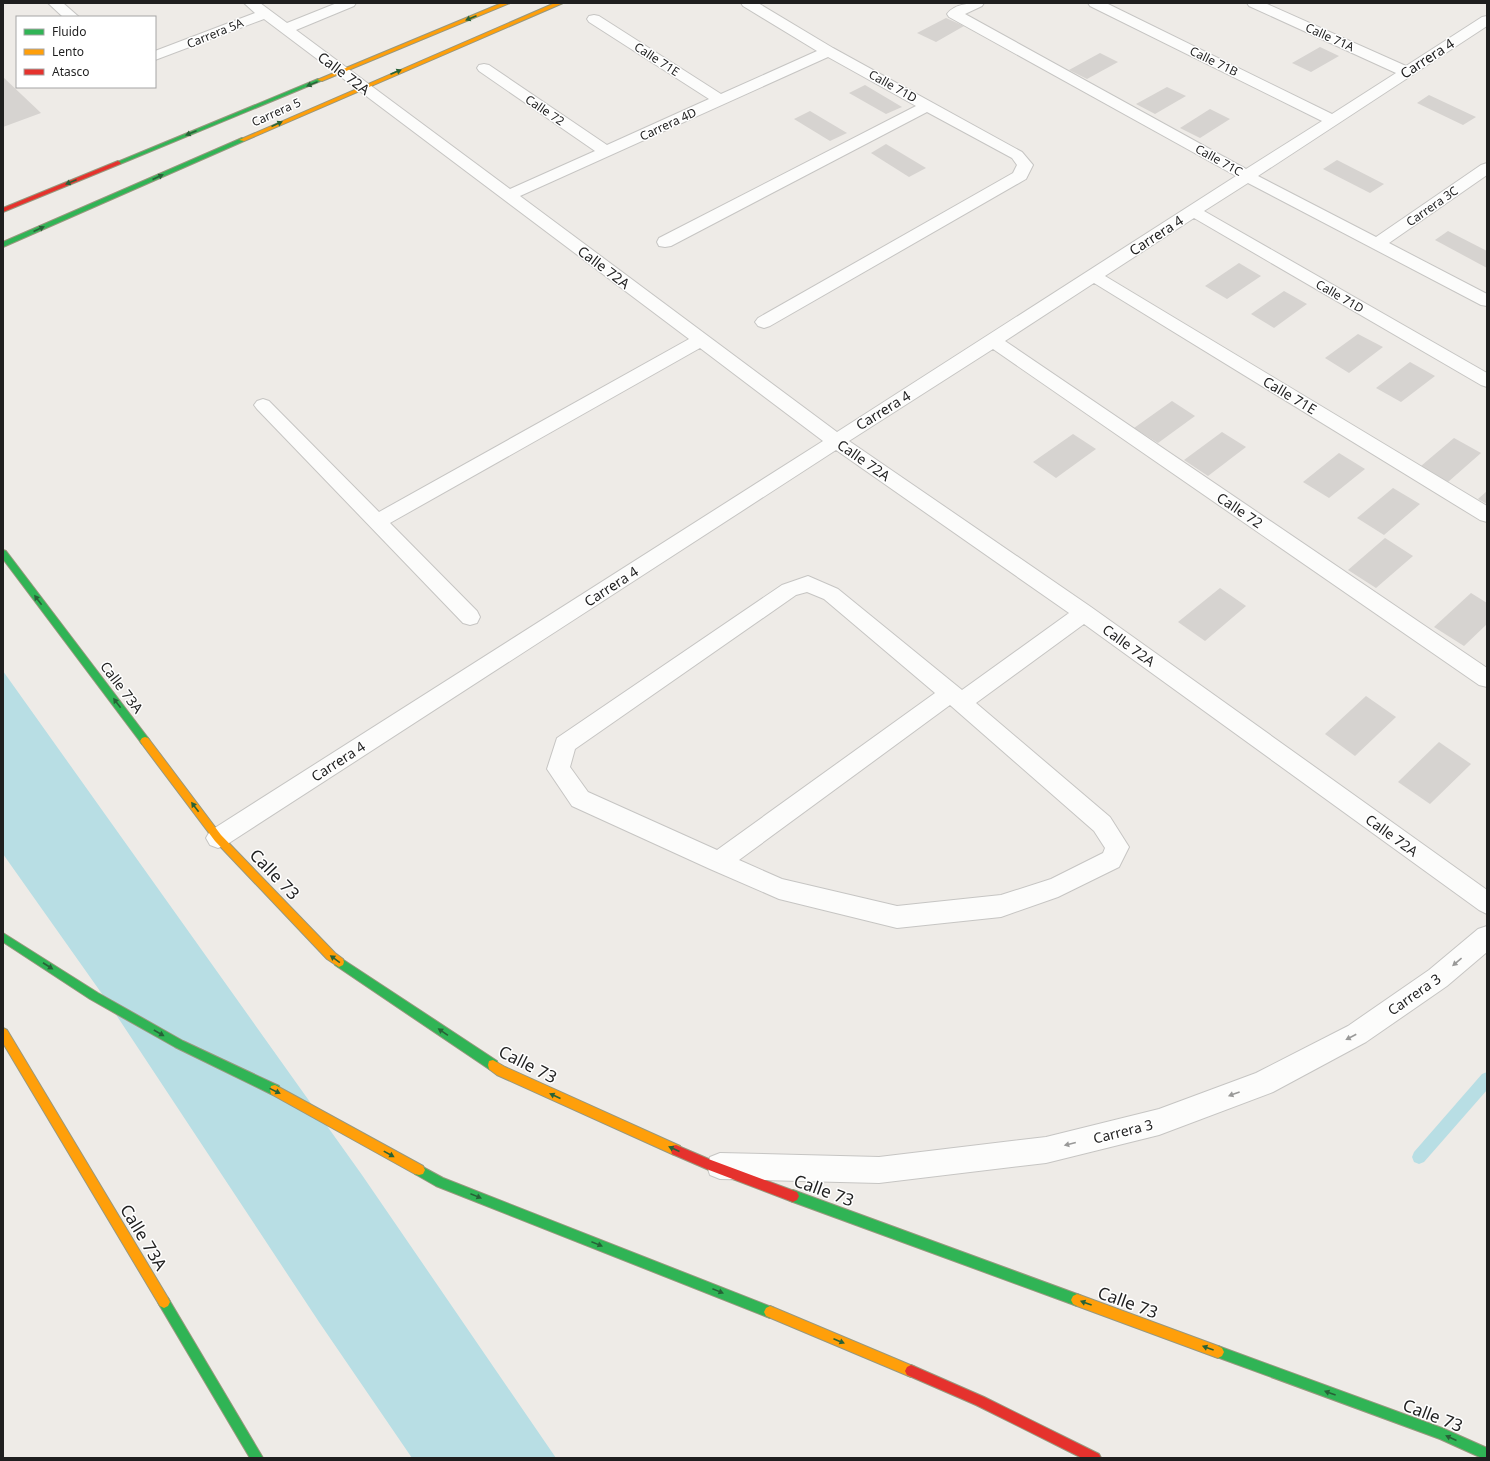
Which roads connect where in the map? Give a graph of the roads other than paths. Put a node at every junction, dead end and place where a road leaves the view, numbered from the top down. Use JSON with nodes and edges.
{"nodes":[{"id":1,"x":55,"y":3,"type":"edge"},
{"id":2,"x":250,"y":3,"type":"edge"},
{"id":3,"x":349,"y":3,"type":"edge"},
{"id":4,"x":507,"y":3,"type":"edge"},
{"id":5,"x":560,"y":3,"type":"edge"},
{"id":6,"x":748,"y":3,"type":"edge"},
{"id":7,"x":977,"y":3,"type":"edge"},
{"id":8,"x":1095,"y":3,"type":"edge"},
{"id":9,"x":1254,"y":3,"type":"edge"},
{"id":10,"x":265,"y":14,"type":"junction"},
{"id":11,"x":71,"y":16,"type":"edge"},
{"id":12,"x":594,"y":19,"type":"dead end"},
{"id":13,"x":1487,"y":20,"type":"edge"},
{"id":14,"x":285,"y":29,"type":"junction"},
{"id":15,"x":828,"y":50,"type":"junction"},
{"id":16,"x":160,"y":54,"type":"edge"},
{"id":17,"x":484,"y":68,"type":"dead end"},
{"id":18,"x":342,"y":71,"type":"junction"},
{"id":19,"x":1406,"y":72,"type":"junction"},
{"id":20,"x":362,"y":87,"type":"junction"},
{"id":21,"x":720,"y":100,"type":"junction"},
{"id":22,"x":927,"y":106,"type":"junction"},
{"id":23,"x":1332,"y":120,"type":"junction"},
{"id":24,"x":607,"y":152,"type":"junction"},
{"id":25,"x":1487,"y":168,"type":"edge"},
{"id":26,"x":1247,"y":176,"type":"junction"},
{"id":27,"x":508,"y":196,"type":"junction"},
{"id":28,"x":3,"y":210,"type":"edge"},
{"id":29,"x":1193,"y":211,"type":"junction"},
{"id":30,"x":665,"y":242,"type":"dead end"},
{"id":31,"x":1377,"y":244,"type":"junction"},
{"id":32,"x":3,"y":245,"type":"edge"},
{"id":33,"x":1094,"y":276,"type":"junction"},
{"id":34,"x":1487,"y":301,"type":"edge"},
{"id":35,"x":764,"y":322,"type":"dead end"},
{"id":36,"x":701,"y":340,"type":"junction"},
{"id":37,"x":993,"y":341,"type":"junction"},
{"id":38,"x":1487,"y":381,"type":"edge"},
{"id":39,"x":263,"y":405,"type":"dead end"},
{"id":40,"x":836,"y":441,"type":"junction"},
{"id":41,"x":1487,"y":515,"type":"edge"},
{"id":42,"x":378,"y":521,"type":"junction"},
{"id":43,"x":3,"y":553,"type":"edge"},
{"id":44,"x":1084,"y":613,"type":"junction"},
{"id":45,"x":470,"y":617,"type":"dead end"},
{"id":46,"x":1487,"y":679,"type":"edge"},
{"id":47,"x":956,"y":698,"type":"junction"},
{"id":48,"x":218,"y":838,"type":"junction"},
{"id":49,"x":718,"y":862,"type":"junction"},
{"id":50,"x":1487,"y":903,"type":"edge"},
{"id":51,"x":3,"y":937,"type":"edge"},
{"id":52,"x":1487,"y":937,"type":"edge"},
{"id":53,"x":3,"y":1033,"type":"edge"},
{"id":54,"x":709,"y":1165,"type":"junction"},
{"id":55,"x":1487,"y":1454,"type":"edge"},
{"id":56,"x":257,"y":1458,"type":"edge"},
{"id":57,"x":1094,"y":1458,"type":"edge"}],
"edges":[{"from":1,"to":11,"type":"street"},
{"from":2,"to":10,"type":"street","name":"Calle 72A"},
{"from":3,"to":14,"type":"street"},
{"from":4,"to":18,"type":"main road","name":"Carrera 5","one_way":true},
{"from":20,"to":5,"type":"main road","name":"Carrera 5","one_way":true},
{"from":6,"to":15,"type":"street","name":"Calle 71D"},
{"from":7,"to":26,"type":"street","name":"Calle 71C"},
{"from":8,"to":23,"type":"street","name":"Calle 71B"},
{"from":9,"to":19,"type":"street","name":"Calle 71A"},
{"from":10,"to":14,"type":"street","name":"Calle 72A"},
{"from":10,"to":16,"type":"street","name":"Carrera 5A"},
{"from":12,"to":21,"type":"street","name":"Calle 71E"},
{"from":13,"to":19,"type":"street","name":"Carrera 4"},
{"from":14,"to":18,"type":"street","name":"Calle 72A"},
{"from":15,"to":21,"type":"street","name":"Carrera 4D"},
{"from":15,"to":22,"type":"street","name":"Calle 71D"},
{"from":17,"to":24,"type":"street","name":"Calle 72"},
{"from":18,"to":20,"type":"street","name":"Calle 72A"},
{"from":18,"to":28,"type":"main road","name":"Carrera 5","one_way":true},
{"from":19,"to":23,"type":"street","name":"Carrera 4"},
{"from":20,"to":27,"type":"street","name":"Calle 72A"},
{"from":32,"to":20,"type":"main road","name":"Carrera 5","one_way":true},
{"from":21,"to":24,"type":"street","name":"Carrera 4D"},
{"from":22,"to":30,"type":"street"},
{"from":22,"to":35,"type":"street","name":"Calle 71D"},
{"from":23,"to":26,"type":"street","name":"Carrera 4"},
{"from":24,"to":27,"type":"street","name":"Carrera 4D"},
{"from":25,"to":31,"type":"street","name":"Carrera 3C"},
{"from":26,"to":29,"type":"street","name":"Carrera 4"},
{"from":26,"to":31,"type":"street","name":"Calle 71C"},
{"from":27,"to":36,"type":"street","name":"Calle 72A"},
{"from":29,"to":33,"type":"street","name":"Carrera 4"},
{"from":29,"to":38,"type":"street","name":"Calle 71D"},
{"from":31,"to":34,"type":"street","name":"Calle 71C"},
{"from":33,"to":37,"type":"street","name":"Carrera 4"},
{"from":33,"to":41,"type":"street","name":"Calle 71E"},
{"from":36,"to":40,"type":"street","name":"Calle 72A"},
{"from":36,"to":42,"type":"street"},
{"from":37,"to":40,"type":"street","name":"Carrera 4"},
{"from":37,"to":46,"type":"street","name":"Calle 72"},
{"from":39,"to":42,"type":"street"},
{"from":40,"to":44,"type":"street","name":"Calle 72A"},
{"from":40,"to":48,"type":"street","name":"Carrera 4"},
{"from":42,"to":45,"type":"street"},
{"from":48,"to":43,"type":"main road","name":"Calle 73A","one_way":true},
{"from":44,"to":47,"type":"street"},
{"from":44,"to":50,"type":"street","name":"Calle 72A"},
{"from":47,"to":49,"type":"street"},
{"from":47,"to":49,"type":"street"},
{"from":47,"to":49,"type":"street"},
{"from":54,"to":48,"type":"main road","name":"Calle 73","one_way":true},
{"from":51,"to":57,"type":"main road","one_way":true},
{"from":52,"to":54,"type":"street","name":"Carrera 3","one_way":true},
{"from":53,"to":56,"type":"main road","name":"Calle 73A"},
{"from":55,"to":54,"type":"main road","name":"Calle 73","one_way":true}]}
